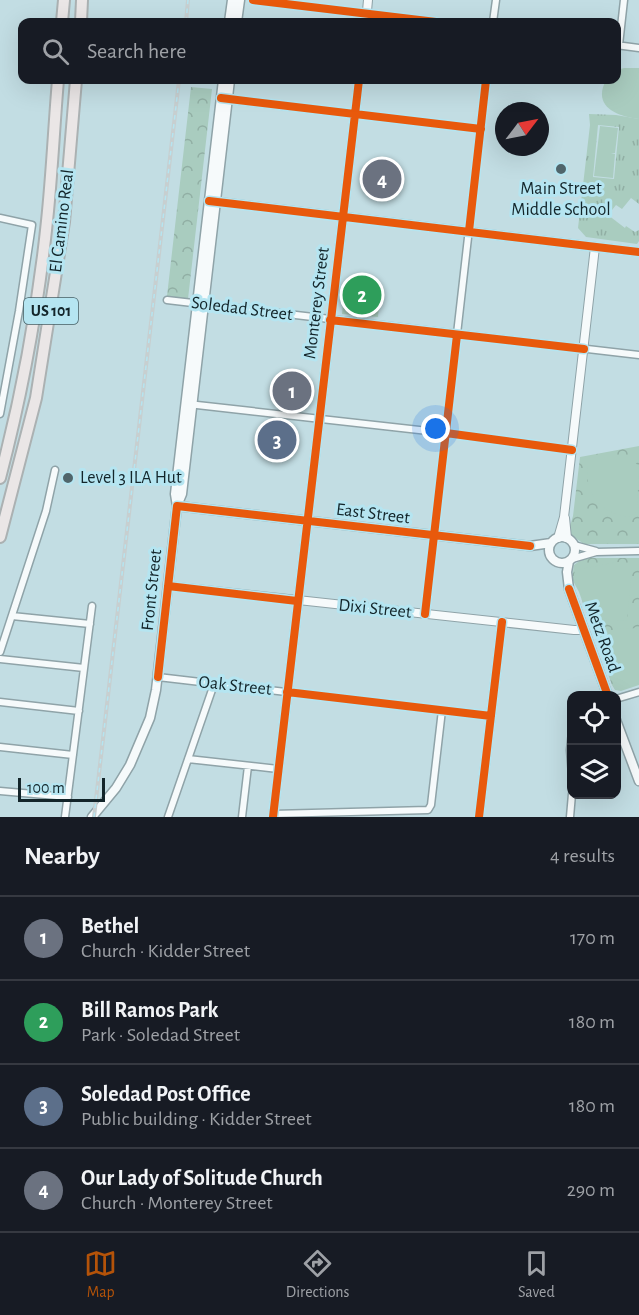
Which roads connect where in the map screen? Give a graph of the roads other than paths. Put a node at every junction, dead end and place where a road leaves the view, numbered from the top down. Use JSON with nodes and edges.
{"nodes":[{"id":1,"x":64,"y":0,"type":"edge"},
{"id":2,"x":82,"y":0,"type":"edge"},
{"id":3,"x":232,"y":0,"type":"edge"},
{"id":4,"x":240,"y":0,"type":"edge"},
{"id":5,"x":254,"y":0,"type":"edge"},
{"id":6,"x":368,"y":0,"type":"edge"},
{"id":7,"x":496,"y":0,"type":"edge"},
{"id":8,"x":624,"y":0,"type":"edge"},
{"id":9,"x":62,"y":18,"type":"edge"},
{"id":10,"x":81,"y":18,"type":"edge"},
{"id":11,"x":230,"y":18,"type":"edge"},
{"id":12,"x":238,"y":18,"type":"edge"},
{"id":13,"x":366,"y":18,"type":"edge"},
{"id":14,"x":494,"y":18,"type":"edge"},
{"id":15,"x":621,"y":22,"type":"edge"},
{"id":16,"x":621,"y":45,"type":"edge"},
{"id":17,"x":639,"y":48,"type":"edge"},
{"id":18,"x":58,"y":84,"type":"edge"},
{"id":19,"x":76,"y":84,"type":"edge"},
{"id":20,"x":223,"y":84,"type":"edge"},
{"id":21,"x":229,"y":84,"type":"edge"},
{"id":22,"x":358,"y":84,"type":"edge"},
{"id":23,"x":486,"y":84,"type":"edge"},
{"id":24,"x":224,"y":99,"type":"junction"},
{"id":25,"x":354,"y":114,"type":"junction"},
{"id":26,"x":481,"y":129,"type":"junction"},
{"id":27,"x":212,"y":201,"type":"junction"},
{"id":28,"x":342,"y":217,"type":"junction"},
{"id":29,"x":0,"y":218,"type":"edge"},
{"id":30,"x":469,"y":231,"type":"junction"},
{"id":31,"x":595,"y":247,"type":"junction"},
{"id":32,"x":639,"y":252,"type":"edge"},
{"id":33,"x":167,"y":300,"type":"dead end"},
{"id":34,"x":200,"y":303,"type":"junction"},
{"id":35,"x":330,"y":320,"type":"junction"},
{"id":36,"x":457,"y":335,"type":"junction"},
{"id":37,"x":584,"y":349,"type":"junction"},
{"id":38,"x":639,"y":356,"type":"edge"},
{"id":39,"x":188,"y":404,"type":"junction"},
{"id":40,"x":0,"y":414,"type":"edge"},
{"id":41,"x":318,"y":419,"type":"junction"},
{"id":42,"x":446,"y":433,"type":"junction"},
{"id":43,"x":572,"y":450,"type":"junction"},
{"id":44,"x":55,"y":470,"type":"dead end"},
{"id":45,"x":0,"y":478,"type":"edge"},
{"id":46,"x":177,"y":506,"type":"junction"},
{"id":47,"x":307,"y":521,"type":"junction"},
{"id":48,"x":434,"y":536,"type":"junction"},
{"id":49,"x":0,"y":537,"type":"edge"},
{"id":50,"x":558,"y":539,"type":"junction"},
{"id":51,"x":574,"y":545,"type":"junction"},
{"id":52,"x":530,"y":546,"type":"junction"},
{"id":53,"x":639,"y":551,"type":"edge"},
{"id":54,"x":597,"y":552,"type":"junction"},
{"id":55,"x":551,"y":557,"type":"junction"},
{"id":56,"x":571,"y":560,"type":"junction"},
{"id":57,"x":168,"y":586,"type":"junction"},
{"id":58,"x":569,"y":589,"type":"junction"},
{"id":59,"x":297,"y":601,"type":"junction"},
{"id":60,"x":92,"y":606,"type":"dead end"},
{"id":61,"x":425,"y":614,"type":"junction"},
{"id":62,"x":12,"y":616,"type":"junction"},
{"id":63,"x":502,"y":622,"type":"junction"},
{"id":64,"x":90,"y":624,"type":"junction"},
{"id":65,"x":583,"y":630,"type":"junction"},
{"id":66,"x":0,"y":652,"type":"edge"},
{"id":67,"x":0,"y":659,"type":"edge"},
{"id":68,"x":84,"y":668,"type":"junction"},
{"id":69,"x":158,"y":677,"type":"junction"},
{"id":70,"x":214,"y":684,"type":"junction"},
{"id":71,"x":606,"y":691,"type":"edge"},
{"id":72,"x":287,"y":692,"type":"junction"},
{"id":73,"x":639,"y":692,"type":"edge"},
{"id":74,"x":621,"y":697,"type":"edge"},
{"id":75,"x":0,"y":702,"type":"edge"},
{"id":76,"x":442,"y":710,"type":"junction"},
{"id":77,"x":79,"y":711,"type":"junction"},
{"id":78,"x":491,"y":716,"type":"junction"},
{"id":79,"x":621,"y":733,"type":"edge"},
{"id":80,"x":0,"y":747,"type":"edge"},
{"id":81,"x":74,"y":755,"type":"junction"},
{"id":82,"x":188,"y":759,"type":"junction"},
{"id":83,"x":248,"y":766,"type":"junction"},
{"id":84,"x":278,"y":769,"type":"junction"},
{"id":85,"x":639,"y":781,"type":"edge"},
{"id":86,"x":0,"y":791,"type":"edge"},
{"id":87,"x":68,"y":797,"type":"junction"},
{"id":88,"x":572,"y":799,"type":"edge"},
{"id":89,"x":66,"y":814,"type":"edge"},
{"id":90,"x":273,"y":815,"type":"edge"},
{"id":91,"x":93,"y":817,"type":"edge"},
{"id":92,"x":168,"y":817,"type":"edge"},
{"id":93,"x":242,"y":817,"type":"edge"},
{"id":94,"x":479,"y":817,"type":"edge"},
{"id":95,"x":570,"y":817,"type":"edge"}],
"edges":[{"from":1,"to":9,"type":"highway"},
{"from":2,"to":10,"type":"highway"},
{"from":3,"to":11,"type":"main road"},
{"from":4,"to":12,"type":"main road"},
{"from":5,"to":13,"type":"street"},
{"from":6,"to":13,"type":"street"},
{"from":7,"to":14,"type":"street"},
{"from":8,"to":15,"type":"street"},
{"from":16,"to":17,"type":"street"},
{"from":18,"to":45,"type":"highway","name":"El Camino Real","number":"US 101"},
{"from":19,"to":49,"type":"highway","name":"El Camino Real","number":"US 101"},
{"from":20,"to":24,"type":"main road","name":"Front Street"},
{"from":21,"to":24,"type":"main road","name":"Front Street"},
{"from":22,"to":25,"type":"street","name":"Monterey Street"},
{"from":23,"to":26,"type":"street"},
{"from":24,"to":25,"type":"street"},
{"from":24,"to":27,"type":"main road","name":"Front Street"},
{"from":25,"to":26,"type":"street"},
{"from":25,"to":28,"type":"street","name":"Monterey Street"},
{"from":26,"to":30,"type":"street"},
{"from":27,"to":28,"type":"street"},
{"from":27,"to":34,"type":"main road","name":"Front Street"},
{"from":28,"to":30,"type":"street"},
{"from":28,"to":35,"type":"street","name":"Monterey Street"},
{"from":29,"to":40,"type":"street"},
{"from":30,"to":31,"type":"street"},
{"from":30,"to":36,"type":"street"},
{"from":31,"to":32,"type":"street"},
{"from":31,"to":37,"type":"street"},
{"from":33,"to":34,"type":"street","name":"Soledad Street"},
{"from":34,"to":35,"type":"street","name":"Soledad Street"},
{"from":34,"to":39,"type":"main road","name":"Front Street"},
{"from":35,"to":36,"type":"street","name":"Soledad Street"},
{"from":35,"to":41,"type":"street","name":"Monterey Street"},
{"from":36,"to":37,"type":"street","name":"Soledad Street"},
{"from":36,"to":42,"type":"street"},
{"from":37,"to":38,"type":"street","name":"Soledad Street"},
{"from":37,"to":43,"type":"street"},
{"from":39,"to":41,"type":"street"},
{"from":39,"to":46,"type":"main road","name":"Front Street"},
{"from":41,"to":42,"type":"street"},
{"from":41,"to":47,"type":"street","name":"Monterey Street"},
{"from":42,"to":43,"type":"street"},
{"from":42,"to":48,"type":"street"},
{"from":43,"to":50,"type":"street"},
{"from":44,"to":62,"type":"street"},
{"from":46,"to":47,"type":"main road","name":"East Street"},
{"from":46,"to":57,"type":"main road","name":"Front Street"},
{"from":47,"to":48,"type":"main road","name":"East Street"},
{"from":47,"to":59,"type":"street","name":"Monterey Street"},
{"from":48,"to":52,"type":"main road","name":"East Street"},
{"from":48,"to":61,"type":"street"},
{"from":50,"to":51,"type":"main road"},
{"from":50,"to":52,"type":"main road","name":"East Street"},
{"from":50,"to":55,"type":"main road"},
{"from":51,"to":54,"type":"street"},
{"from":51,"to":56,"type":"main road"},
{"from":52,"to":55,"type":"main road","name":"East Street"},
{"from":53,"to":54,"type":"street"},
{"from":54,"to":56,"type":"street"},
{"from":55,"to":56,"type":"main road"},
{"from":55,"to":58,"type":"main road","name":"Metz Road"},
{"from":56,"to":58,"type":"main road","name":"Metz Road"},
{"from":57,"to":59,"type":"street","name":"Dixi Street"},
{"from":57,"to":69,"type":"main road","name":"Front Street"},
{"from":58,"to":65,"type":"main road","name":"Metz Road"},
{"from":59,"to":61,"type":"street","name":"Dixi Street"},
{"from":59,"to":72,"type":"street","name":"Monterey Street"},
{"from":60,"to":64,"type":"street"},
{"from":61,"to":63,"type":"street","name":"Dixi Street"},
{"from":62,"to":64,"type":"street"},
{"from":62,"to":66,"type":"street"},
{"from":63,"to":65,"type":"street","name":"Dixi Street"},
{"from":63,"to":78,"type":"street"},
{"from":64,"to":68,"type":"street"},
{"from":65,"to":71,"type":"main road","name":"Metz Road"},
{"from":67,"to":68,"type":"street"},
{"from":68,"to":77,"type":"street"},
{"from":69,"to":70,"type":"street","name":"Oak Street"},
{"from":69,"to":91,"type":"main road","name":"Front Street"},
{"from":70,"to":72,"type":"street","name":"Oak Street"},
{"from":70,"to":82,"type":"street"},
{"from":72,"to":76,"type":"street","name":"Oak Street"},
{"from":72,"to":84,"type":"street","name":"Monterey Street"},
{"from":73,"to":74,"type":"street"},
{"from":75,"to":77,"type":"street"},
{"from":76,"to":78,"type":"street","name":"Oak Street"},
{"from":76,"to":90,"type":"street"},
{"from":77,"to":81,"type":"street"},
{"from":78,"to":94,"type":"street"},
{"from":79,"to":85,"type":"main road"},
{"from":80,"to":81,"type":"street"},
{"from":81,"to":87,"type":"street"},
{"from":82,"to":83,"type":"street"},
{"from":82,"to":92,"type":"street"},
{"from":83,"to":84,"type":"street"},
{"from":83,"to":93,"type":"street"},
{"from":84,"to":90,"type":"street","name":"Monterey Street"},
{"from":86,"to":87,"type":"street"},
{"from":87,"to":89,"type":"street"},
{"from":88,"to":95,"type":"street"}]}
